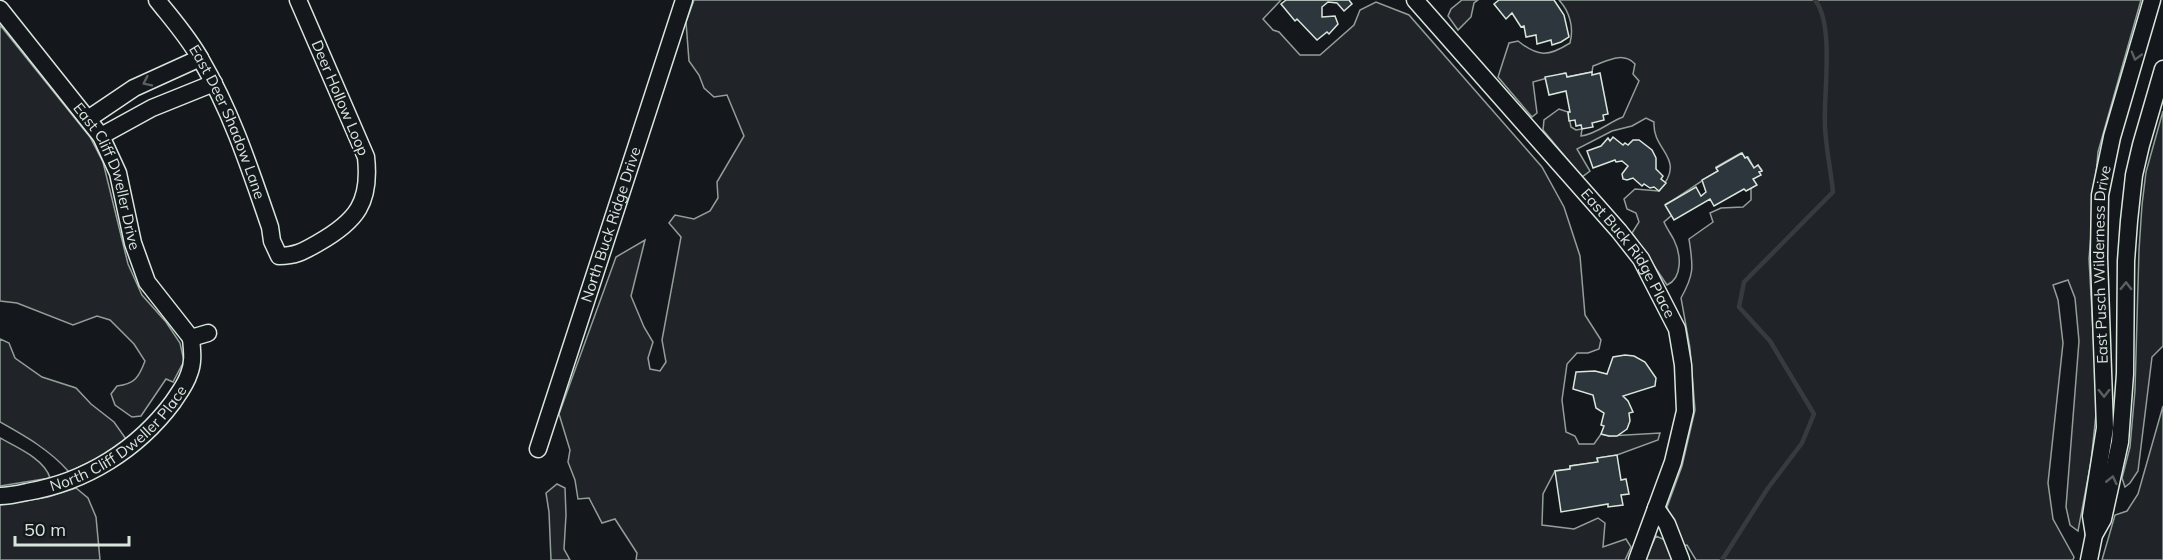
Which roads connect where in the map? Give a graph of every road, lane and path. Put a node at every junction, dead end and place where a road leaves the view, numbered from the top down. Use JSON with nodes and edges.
{"nodes":[{"id":1,"x":157,"y":0,"type":"edge"},
{"id":2,"x":298,"y":0,"type":"edge"},
{"id":3,"x":684,"y":0,"type":"edge"},
{"id":4,"x":1415,"y":0,"type":"edge"},
{"id":5,"x":2152,"y":0,"type":"edge"},
{"id":6,"x":0,"y":9,"type":"edge"},
{"id":7,"x":200,"y":58,"type":"junction"},
{"id":8,"x":2163,"y":69,"type":"edge"},
{"id":9,"x":214,"y":83,"type":"junction"},
{"id":10,"x":88,"y":119,"type":"junction"},
{"id":11,"x":101,"y":136,"type":"junction"},
{"id":12,"x":279,"y":256,"type":"joint"},
{"id":13,"x":208,"y":333,"type":"dead end"},
{"id":14,"x":191,"y":338,"type":"junction"},
{"id":15,"x":538,"y":450,"type":"dead end"},
{"id":16,"x":0,"y":496,"type":"edge"},
{"id":17,"x":1656,"y":507,"type":"junction"},
{"id":18,"x":2094,"y":535,"type":"junction"},
{"id":19,"x":1637,"y":560,"type":"edge"},
{"id":20,"x":1681,"y":560,"type":"edge"},
{"id":21,"x":2089,"y":560,"type":"edge"}],
"edges":[{"from":1,"to":7,"type":"street","name":"East Deer Shadow Lane"},
{"from":2,"to":12,"type":"street","name":"Deer Hollow Loop"},
{"from":3,"to":15,"type":"street","name":"North Buck Ridge Drive"},
{"from":4,"to":17,"type":"street","name":"East Buck Ridge Place"},
{"from":5,"to":18,"type":"street","name":"East Pusch Wilderness Drive","one_way":true},
{"from":6,"to":10,"type":"street","name":"East Cliff Dweller Drive"},
{"from":7,"to":9,"type":"street","name":"East Deer Shadow Lane"},
{"from":7,"to":10,"type":"street","one_way":true},
{"from":18,"to":8,"type":"street","name":"East Pusch Wilderness Drive","one_way":true},
{"from":9,"to":11,"type":"street"},
{"from":9,"to":12,"type":"street","name":"East Deer Shadow Lane"},
{"from":10,"to":11,"type":"street","name":"East Cliff Dweller Drive"},
{"from":11,"to":14,"type":"street","name":"East Cliff Dweller Drive"},
{"from":13,"to":14,"type":"street"},
{"from":14,"to":16,"type":"street","name":"North Cliff Dweller Place"},
{"from":17,"to":19,"type":"street","name":"East Buck Ridge Place"},
{"from":17,"to":20,"type":"street"},
{"from":18,"to":21,"type":"street","name":"East Pusch Wilderness Drive"}]}
